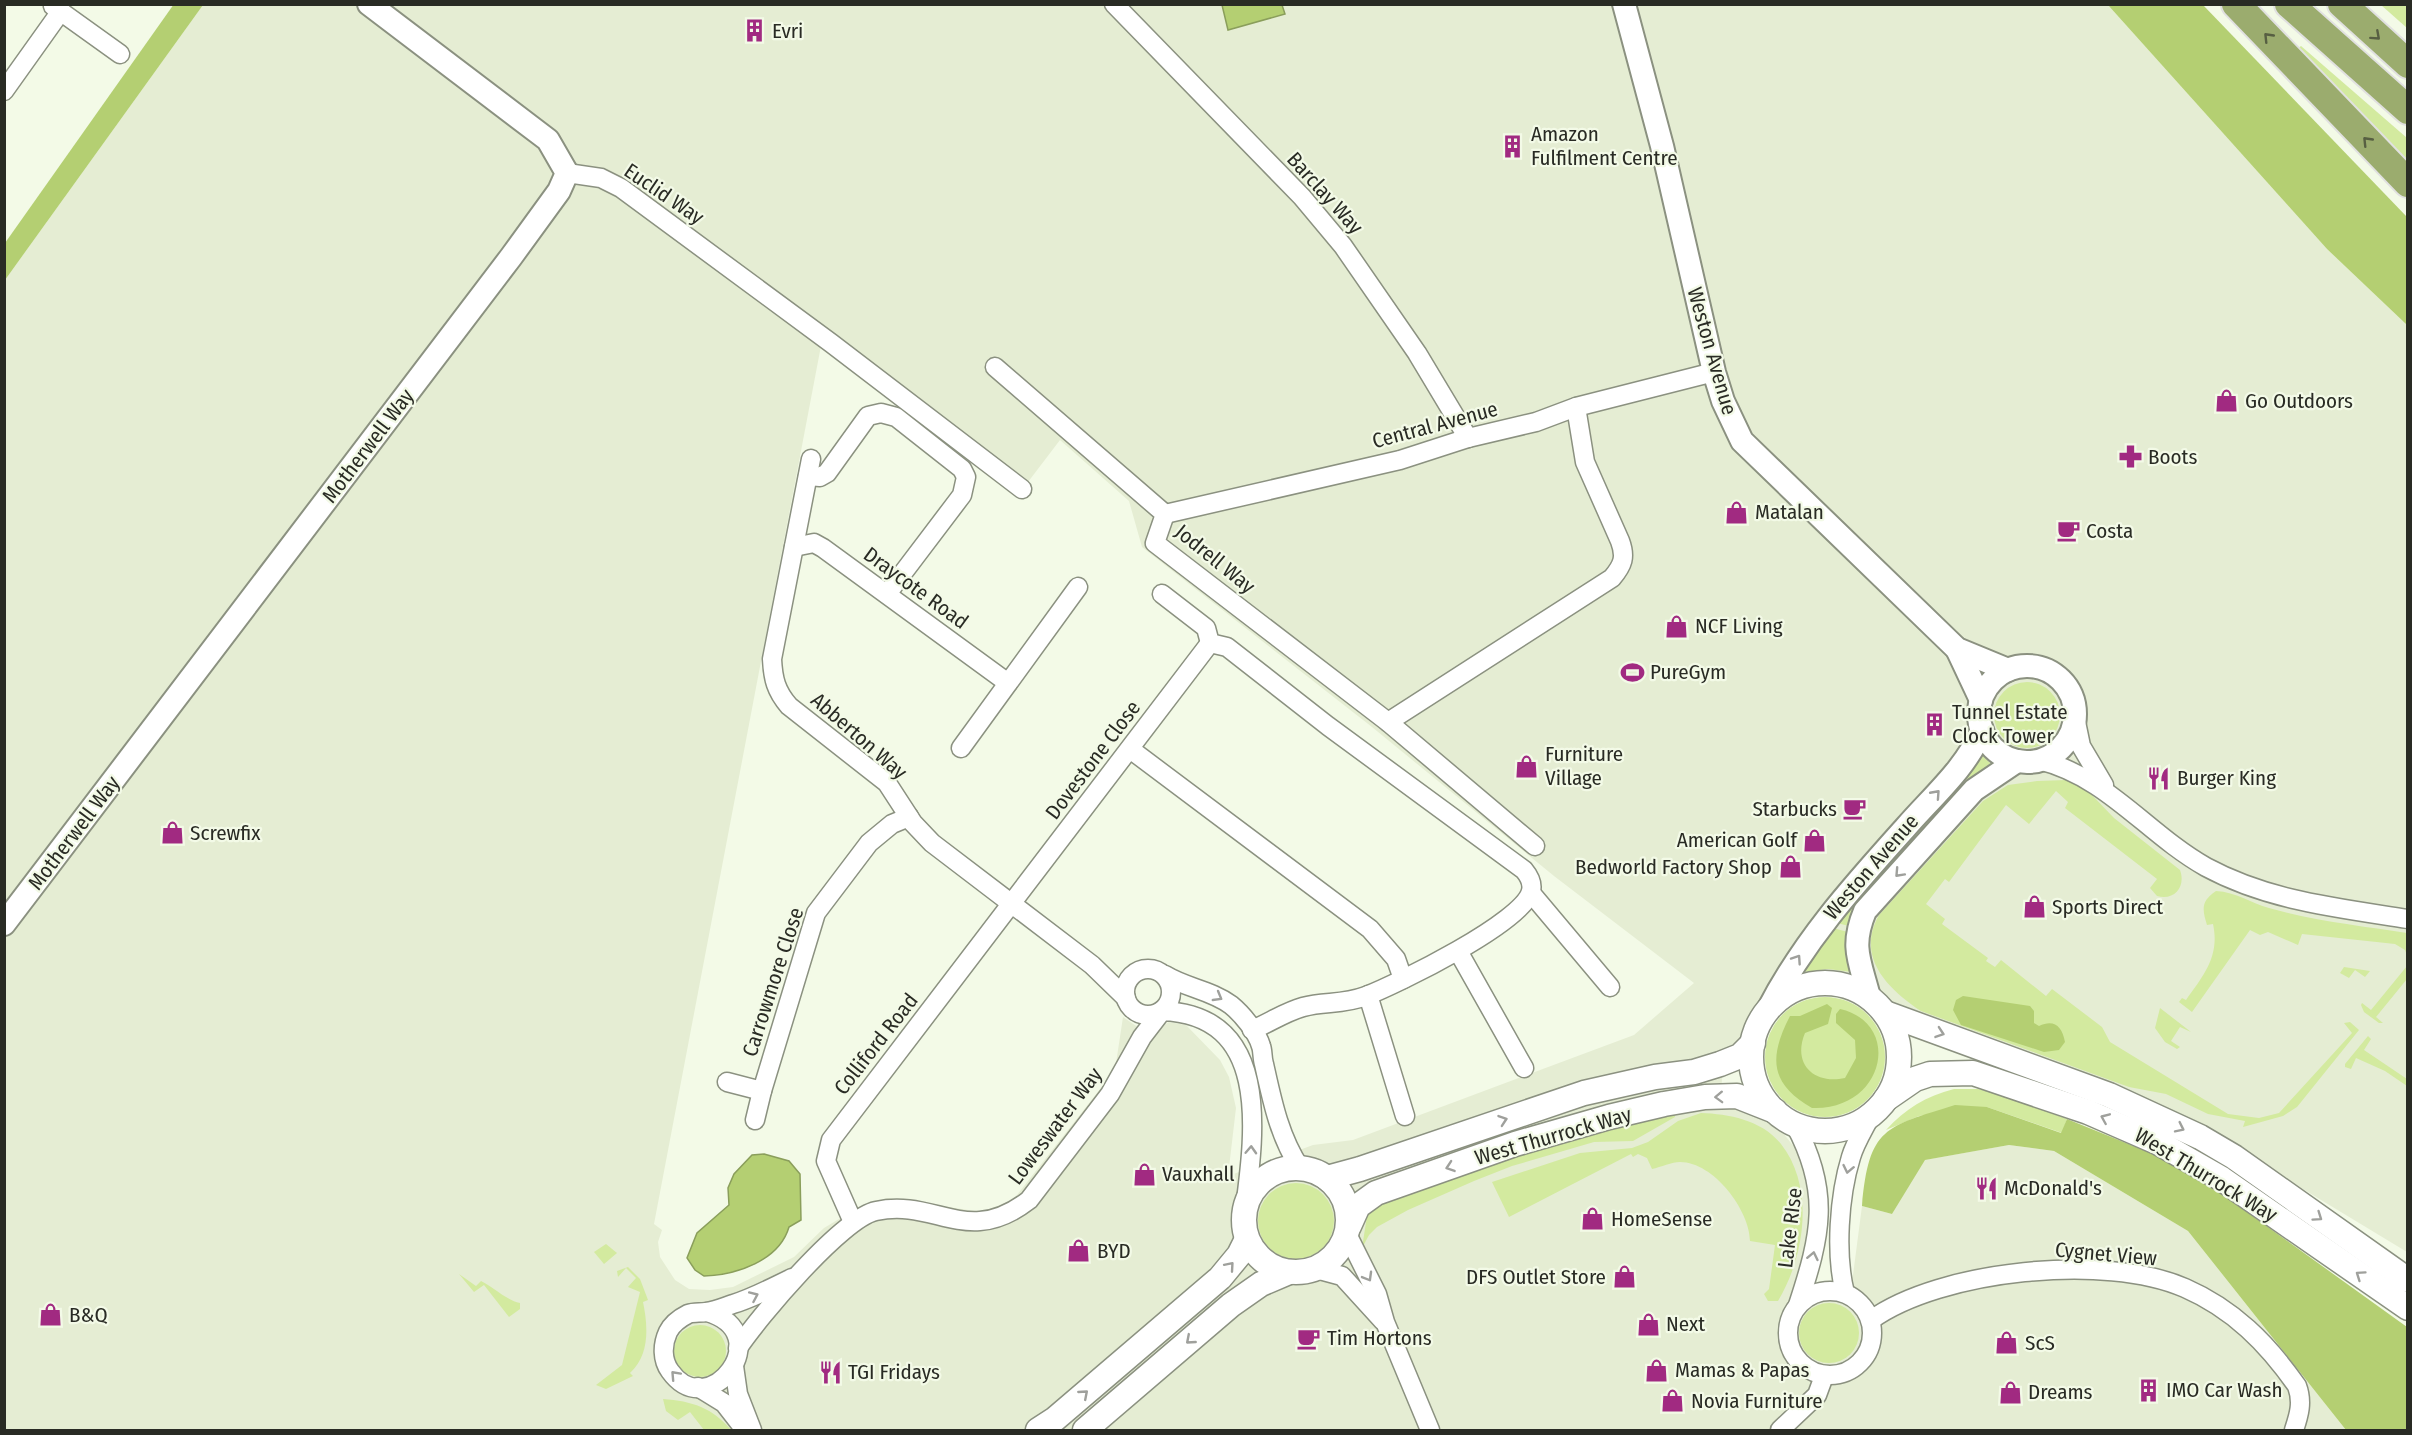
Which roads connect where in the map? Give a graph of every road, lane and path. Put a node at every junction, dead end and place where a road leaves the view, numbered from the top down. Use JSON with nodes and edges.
{"nodes":[{"id":1,"x":1114,"y":4,"type":"edge"},
{"id":2,"x":1624,"y":4,"type":"edge"},
{"id":3,"x":2236,"y":4,"type":"edge"},
{"id":4,"x":2289,"y":4,"type":"edge"},
{"id":5,"x":2342,"y":4,"type":"edge"},
{"id":6,"x":372,"y":5,"type":"edge"},
{"id":7,"x":56,"y":8,"type":"edge"},
{"id":8,"x":120,"y":54,"type":"dead end"},
{"id":9,"x":2408,"y":64,"type":"edge"},
{"id":10,"x":4,"y":91,"type":"edge"},
{"id":11,"x":2408,"y":110,"type":"edge"},
{"id":12,"x":567,"y":173,"type":"junction"},
{"id":13,"x":2408,"y":183,"type":"edge"},
{"id":14,"x":995,"y":367,"type":"dead end"},
{"id":15,"x":1714,"y":372,"type":"junction"},
{"id":16,"x":1576,"y":407,"type":"junction"},
{"id":17,"x":1468,"y":438,"type":"junction"},
{"id":18,"x":1022,"y":489,"type":"dead end"},
{"id":19,"x":1165,"y":514,"type":"junction"},
{"id":20,"x":794,"y":547,"type":"junction"},
{"id":21,"x":1078,"y":587,"type":"dead end"},
{"id":22,"x":887,"y":594,"type":"junction"},
{"id":23,"x":1162,"y":594,"type":"dead end"},
{"id":24,"x":1210,"y":642,"type":"junction"},
{"id":25,"x":1957,"y":649,"type":"junction"},
{"id":26,"x":2008,"y":670,"type":"junction"},
{"id":27,"x":1008,"y":683,"type":"junction"},
{"id":28,"x":1981,"y":700,"type":"junction"},
{"id":29,"x":2075,"y":717,"type":"junction"},
{"id":30,"x":1388,"y":722,"type":"junction"},
{"id":31,"x":1982,"y":730,"type":"junction"},
{"id":32,"x":961,"y":748,"type":"dead end"},
{"id":33,"x":1130,"y":749,"type":"junction"},
{"id":34,"x":2028,"y":760,"type":"junction"},
{"id":35,"x":2108,"y":791,"type":"junction"},
{"id":36,"x":909,"y":817,"type":"junction"},
{"id":37,"x":1535,"y":846,"type":"dead end"},
{"id":38,"x":1531,"y":893,"type":"junction"},
{"id":39,"x":1011,"y":905,"type":"junction"},
{"id":40,"x":2408,"y":919,"type":"edge"},
{"id":41,"x":4,"y":924,"type":"edge"},
{"id":42,"x":1458,"y":951,"type":"junction"},
{"id":43,"x":1092,"y":965,"type":"junction"},
{"id":44,"x":1140,"y":969,"type":"junction"},
{"id":45,"x":1165,"y":975,"type":"junction"},
{"id":46,"x":1403,"y":979,"type":"junction"},
{"id":47,"x":1610,"y":987,"type":"dead end"},
{"id":48,"x":1368,"y":995,"type":"junction"},
{"id":49,"x":1129,"y":1004,"type":"junction"},
{"id":50,"x":1877,"y":1005,"type":"junction"},
{"id":51,"x":1768,"y":1010,"type":"junction"},
{"id":52,"x":1162,"y":1011,"type":"junction"},
{"id":53,"x":1252,"y":1029,"type":"junction"},
{"id":54,"x":1753,"y":1043,"type":"junction"},
{"id":55,"x":1524,"y":1068,"type":"dead end"},
{"id":56,"x":1124,"y":1072,"type":"junction"},
{"id":57,"x":727,"y":1082,"type":"dead end"},
{"id":58,"x":762,"y":1090,"type":"junction"},
{"id":59,"x":1878,"y":1107,"type":"junction"},
{"id":60,"x":1774,"y":1111,"type":"junction"},
{"id":61,"x":1406,"y":1116,"type":"dead end"},
{"id":62,"x":755,"y":1119,"type":"dead end"},
{"id":63,"x":1796,"y":1125,"type":"junction"},
{"id":64,"x":1300,"y":1168,"type":"junction"},
{"id":65,"x":1327,"y":1178,"type":"junction"},
{"id":66,"x":1245,"y":1208,"type":"junction"},
{"id":67,"x":853,"y":1222,"type":"junction"},
{"id":68,"x":1348,"y":1230,"type":"junction"},
{"id":69,"x":1247,"y":1239,"type":"junction"},
{"id":70,"x":1316,"y":1269,"type":"junction"},
{"id":71,"x":1289,"y":1272,"type":"junction"},
{"id":72,"x":799,"y":1275,"type":"junction"},
{"id":73,"x":2408,"y":1280,"type":"edge"},
{"id":74,"x":1845,"y":1293,"type":"junction"},
{"id":75,"x":1798,"y":1305,"type":"junction"},
{"id":76,"x":2408,"y":1308,"type":"edge"},
{"id":77,"x":706,"y":1312,"type":"junction"},
{"id":78,"x":1871,"y":1320,"type":"junction"},
{"id":79,"x":1385,"y":1322,"type":"junction"},
{"id":80,"x":736,"y":1357,"type":"junction"},
{"id":81,"x":1824,"y":1376,"type":"junction"},
{"id":82,"x":698,"y":1387,"type":"junction"},
{"id":83,"x":745,"y":1431,"type":"edge"},
{"id":84,"x":752,"y":1431,"type":"edge"},
{"id":85,"x":1038,"y":1431,"type":"edge"},
{"id":86,"x":1085,"y":1431,"type":"edge"},
{"id":87,"x":1430,"y":1431,"type":"edge"},
{"id":88,"x":1780,"y":1431,"type":"edge"},
{"id":89,"x":2294,"y":1431,"type":"edge"}],
"edges":[{"from":1,"to":17,"type":"street","name":"Barclay Way"},
{"from":2,"to":15,"type":"street","name":"Weston Avenue"},
{"from":13,"to":3,"type":"highway","one_way":true},
{"from":4,"to":11,"type":"highway"},
{"from":5,"to":9,"type":"highway","one_way":true},
{"from":6,"to":12,"type":"street"},
{"from":7,"to":8,"type":"street"},
{"from":7,"to":10,"type":"street"},
{"from":12,"to":18,"type":"street","name":"Euclid Way"},
{"from":12,"to":41,"type":"street","name":"Motherwell Way"},
{"from":14,"to":19,"type":"street","name":"Jodrell Way"},
{"from":15,"to":16,"type":"street","name":"Central Avenue"},
{"from":15,"to":25,"type":"street","name":"Weston Avenue"},
{"from":16,"to":17,"type":"street","name":"Central Avenue"},
{"from":16,"to":30,"type":"street"},
{"from":17,"to":19,"type":"street","name":"Central Avenue"},
{"from":19,"to":30,"type":"street","name":"Jodrell Way"},
{"from":20,"to":22,"type":"street","name":"Draycote Road"},
{"from":20,"to":22,"type":"street","name":"Abberton Way"},
{"from":20,"to":36,"type":"street","name":"Abberton Way"},
{"from":21,"to":27,"type":"street"},
{"from":22,"to":27,"type":"street","name":"Draycote Road"},
{"from":23,"to":24,"type":"street"},
{"from":24,"to":33,"type":"street","name":"Dovestone Close"},
{"from":24,"to":38,"type":"street"},
{"from":25,"to":26,"type":"street","name":"Weston Avenue"},
{"from":25,"to":28,"type":"street","name":"Weston Avenue"},
{"from":26,"to":28,"type":"street"},
{"from":26,"to":29,"type":"street"},
{"from":27,"to":32,"type":"street"},
{"from":28,"to":31,"type":"street"},
{"from":29,"to":34,"type":"street"},
{"from":29,"to":35,"type":"street"},
{"from":30,"to":37,"type":"street"},
{"from":31,"to":34,"type":"street"},
{"from":51,"to":31,"type":"street","name":"Weston Avenue","one_way":true},
{"from":33,"to":39,"type":"street","name":"Dovestone Close"},
{"from":33,"to":46,"type":"street"},
{"from":34,"to":35,"type":"street"},
{"from":34,"to":50,"type":"street","name":"Weston Avenue","one_way":true},
{"from":35,"to":40,"type":"street"},
{"from":36,"to":39,"type":"street","name":"Abberton Way"},
{"from":36,"to":58,"type":"street","name":"Carrowmore Close"},
{"from":38,"to":42,"type":"street"},
{"from":38,"to":47,"type":"street"},
{"from":39,"to":43,"type":"street","name":"Abberton Way"},
{"from":39,"to":67,"type":"street","name":"Colliford Road"},
{"from":42,"to":46,"type":"street"},
{"from":42,"to":55,"type":"street"},
{"from":43,"to":44,"type":"street","name":"Abberton Way"},
{"from":43,"to":49,"type":"street","name":"Abberton Way"},
{"from":44,"to":45,"type":"street"},
{"from":44,"to":49,"type":"street"},
{"from":45,"to":52,"type":"street"},
{"from":45,"to":53,"type":"street","one_way":true},
{"from":46,"to":48,"type":"street"},
{"from":48,"to":53,"type":"street"},
{"from":48,"to":61,"type":"street"},
{"from":49,"to":52,"type":"street"},
{"from":49,"to":56,"type":"street","name":"Loweswater Way"},
{"from":50,"to":51,"type":"main road"},
{"from":50,"to":59,"type":"main road"},
{"from":50,"to":73,"type":"main road","name":"West Thurrock Way","one_way":true},
{"from":51,"to":54,"type":"main road"},
{"from":52,"to":56,"type":"street","name":"Loweswater Way"},
{"from":66,"to":52,"type":"street","one_way":true},
{"from":53,"to":64,"type":"street"},
{"from":54,"to":60,"type":"main road"},
{"from":65,"to":54,"type":"main road","name":"West Thurrock Way","one_way":true},
{"from":56,"to":67,"type":"street","name":"Loweswater Way"},
{"from":57,"to":58,"type":"street","name":"Carrowmore Close"},
{"from":58,"to":62,"type":"street","name":"Carrowmore Close"},
{"from":59,"to":63,"type":"main road"},
{"from":59,"to":74,"type":"street","one_way":true},
{"from":76,"to":59,"type":"main road","name":"West Thurrock Way","one_way":true},
{"from":60,"to":63,"type":"main road"},
{"from":60,"to":68,"type":"main road","name":"West Thurrock Way","one_way":true},
{"from":75,"to":63,"type":"street","name":"Lake RIse","one_way":true},
{"from":64,"to":65,"type":"main road"},
{"from":64,"to":66,"type":"main road"},
{"from":65,"to":68,"type":"main road"},
{"from":66,"to":69,"type":"main road"},
{"from":67,"to":72,"type":"street","name":"Loweswater Way"},
{"from":68,"to":70,"type":"main road"},
{"from":68,"to":79,"type":"street","one_way":true},
{"from":69,"to":71,"type":"main road"},
{"from":85,"to":69,"type":"main road","one_way":true},
{"from":70,"to":71,"type":"main road"},
{"from":70,"to":79,"type":"street"},
{"from":71,"to":86,"type":"main road","one_way":true},
{"from":77,"to":72,"type":"street","name":"Loweswater Way","one_way":true},
{"from":72,"to":80,"type":"street","name":"Loweswater Way"},
{"from":74,"to":75,"type":"street","name":"Lake RIse"},
{"from":74,"to":78,"type":"street"},
{"from":75,"to":81,"type":"street","name":"Lake RIse"},
{"from":77,"to":80,"type":"street"},
{"from":82,"to":77,"type":"street","one_way":true},
{"from":78,"to":81,"type":"street"},
{"from":78,"to":89,"type":"street","name":"Cygnet View"},
{"from":79,"to":87,"type":"street"},
{"from":80,"to":82,"type":"street"},
{"from":80,"to":84,"type":"street"},
{"from":81,"to":88,"type":"street"},
{"from":82,"to":83,"type":"street"}]}
